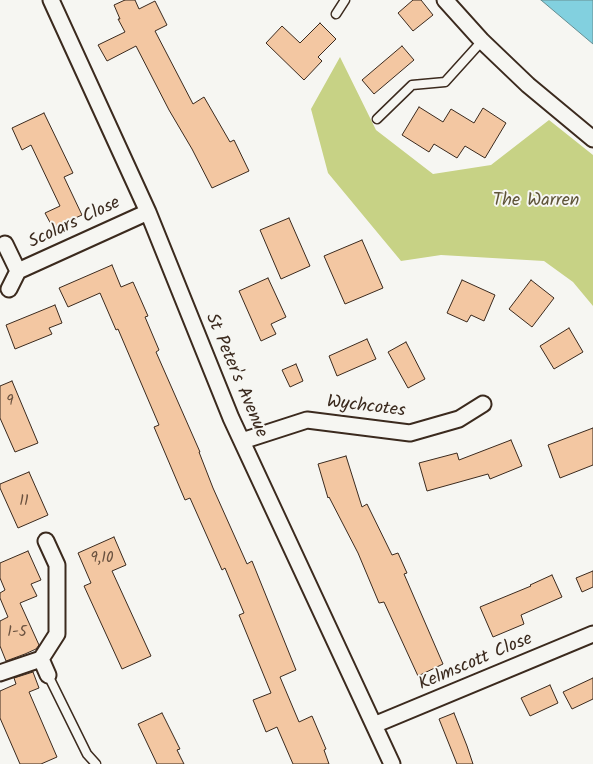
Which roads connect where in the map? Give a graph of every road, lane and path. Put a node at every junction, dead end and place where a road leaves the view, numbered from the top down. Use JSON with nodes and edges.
{"nodes":[{"id":1,"x":52,"y":0,"type":"edge"},
{"id":2,"x":345,"y":0,"type":"edge"},
{"id":3,"x":445,"y":0,"type":"edge"},
{"id":4,"x":336,"y":14,"type":"dead end"},
{"id":5,"x":482,"y":41,"type":"junction"},
{"id":6,"x":377,"y":119,"type":"dead end"},
{"id":7,"x":593,"y":139,"type":"edge"},
{"id":8,"x":148,"y":212,"type":"junction"},
{"id":9,"x":5,"y":244,"type":"dead end"},
{"id":10,"x":18,"y":271,"type":"junction"},
{"id":11,"x":9,"y":289,"type":"dead end"},
{"id":12,"x":483,"y":404,"type":"dead end"},
{"id":13,"x":242,"y":441,"type":"junction"},
{"id":14,"x":46,"y":540,"type":"dead end"},
{"id":15,"x":593,"y":634,"type":"edge"},
{"id":16,"x":41,"y":659,"type":"junction"},
{"id":17,"x":0,"y":672,"type":"edge"},
{"id":18,"x":48,"y":674,"type":"joint"},
{"id":19,"x":374,"y":726,"type":"junction"},
{"id":20,"x":96,"y":764,"type":"edge"},
{"id":21,"x":392,"y":764,"type":"edge"}],
"edges":[{"from":1,"to":8,"type":"street","name":"St Peter's Avenue"},
{"from":2,"to":4,"type":"lane"},
{"from":3,"to":5,"type":"street"},
{"from":5,"to":6,"type":"lane"},
{"from":5,"to":7,"type":"street"},
{"from":8,"to":10,"type":"street","name":"Scolars Close"},
{"from":8,"to":13,"type":"street","name":"St Peter's Avenue"},
{"from":9,"to":10,"type":"street","name":"Scolars Close"},
{"from":10,"to":11,"type":"street","name":"Scolars Close"},
{"from":12,"to":13,"type":"street","name":"Wychcotes"},
{"from":13,"to":19,"type":"street","name":"St Peter's Avenue"},
{"from":14,"to":16,"type":"street"},
{"from":15,"to":19,"type":"street","name":"Kelmscott Close"},
{"from":16,"to":17,"type":"street"},
{"from":16,"to":18,"type":"street"},
{"from":18,"to":20,"type":"lane"},
{"from":19,"to":21,"type":"street","name":"St Peter's Avenue"}]}
